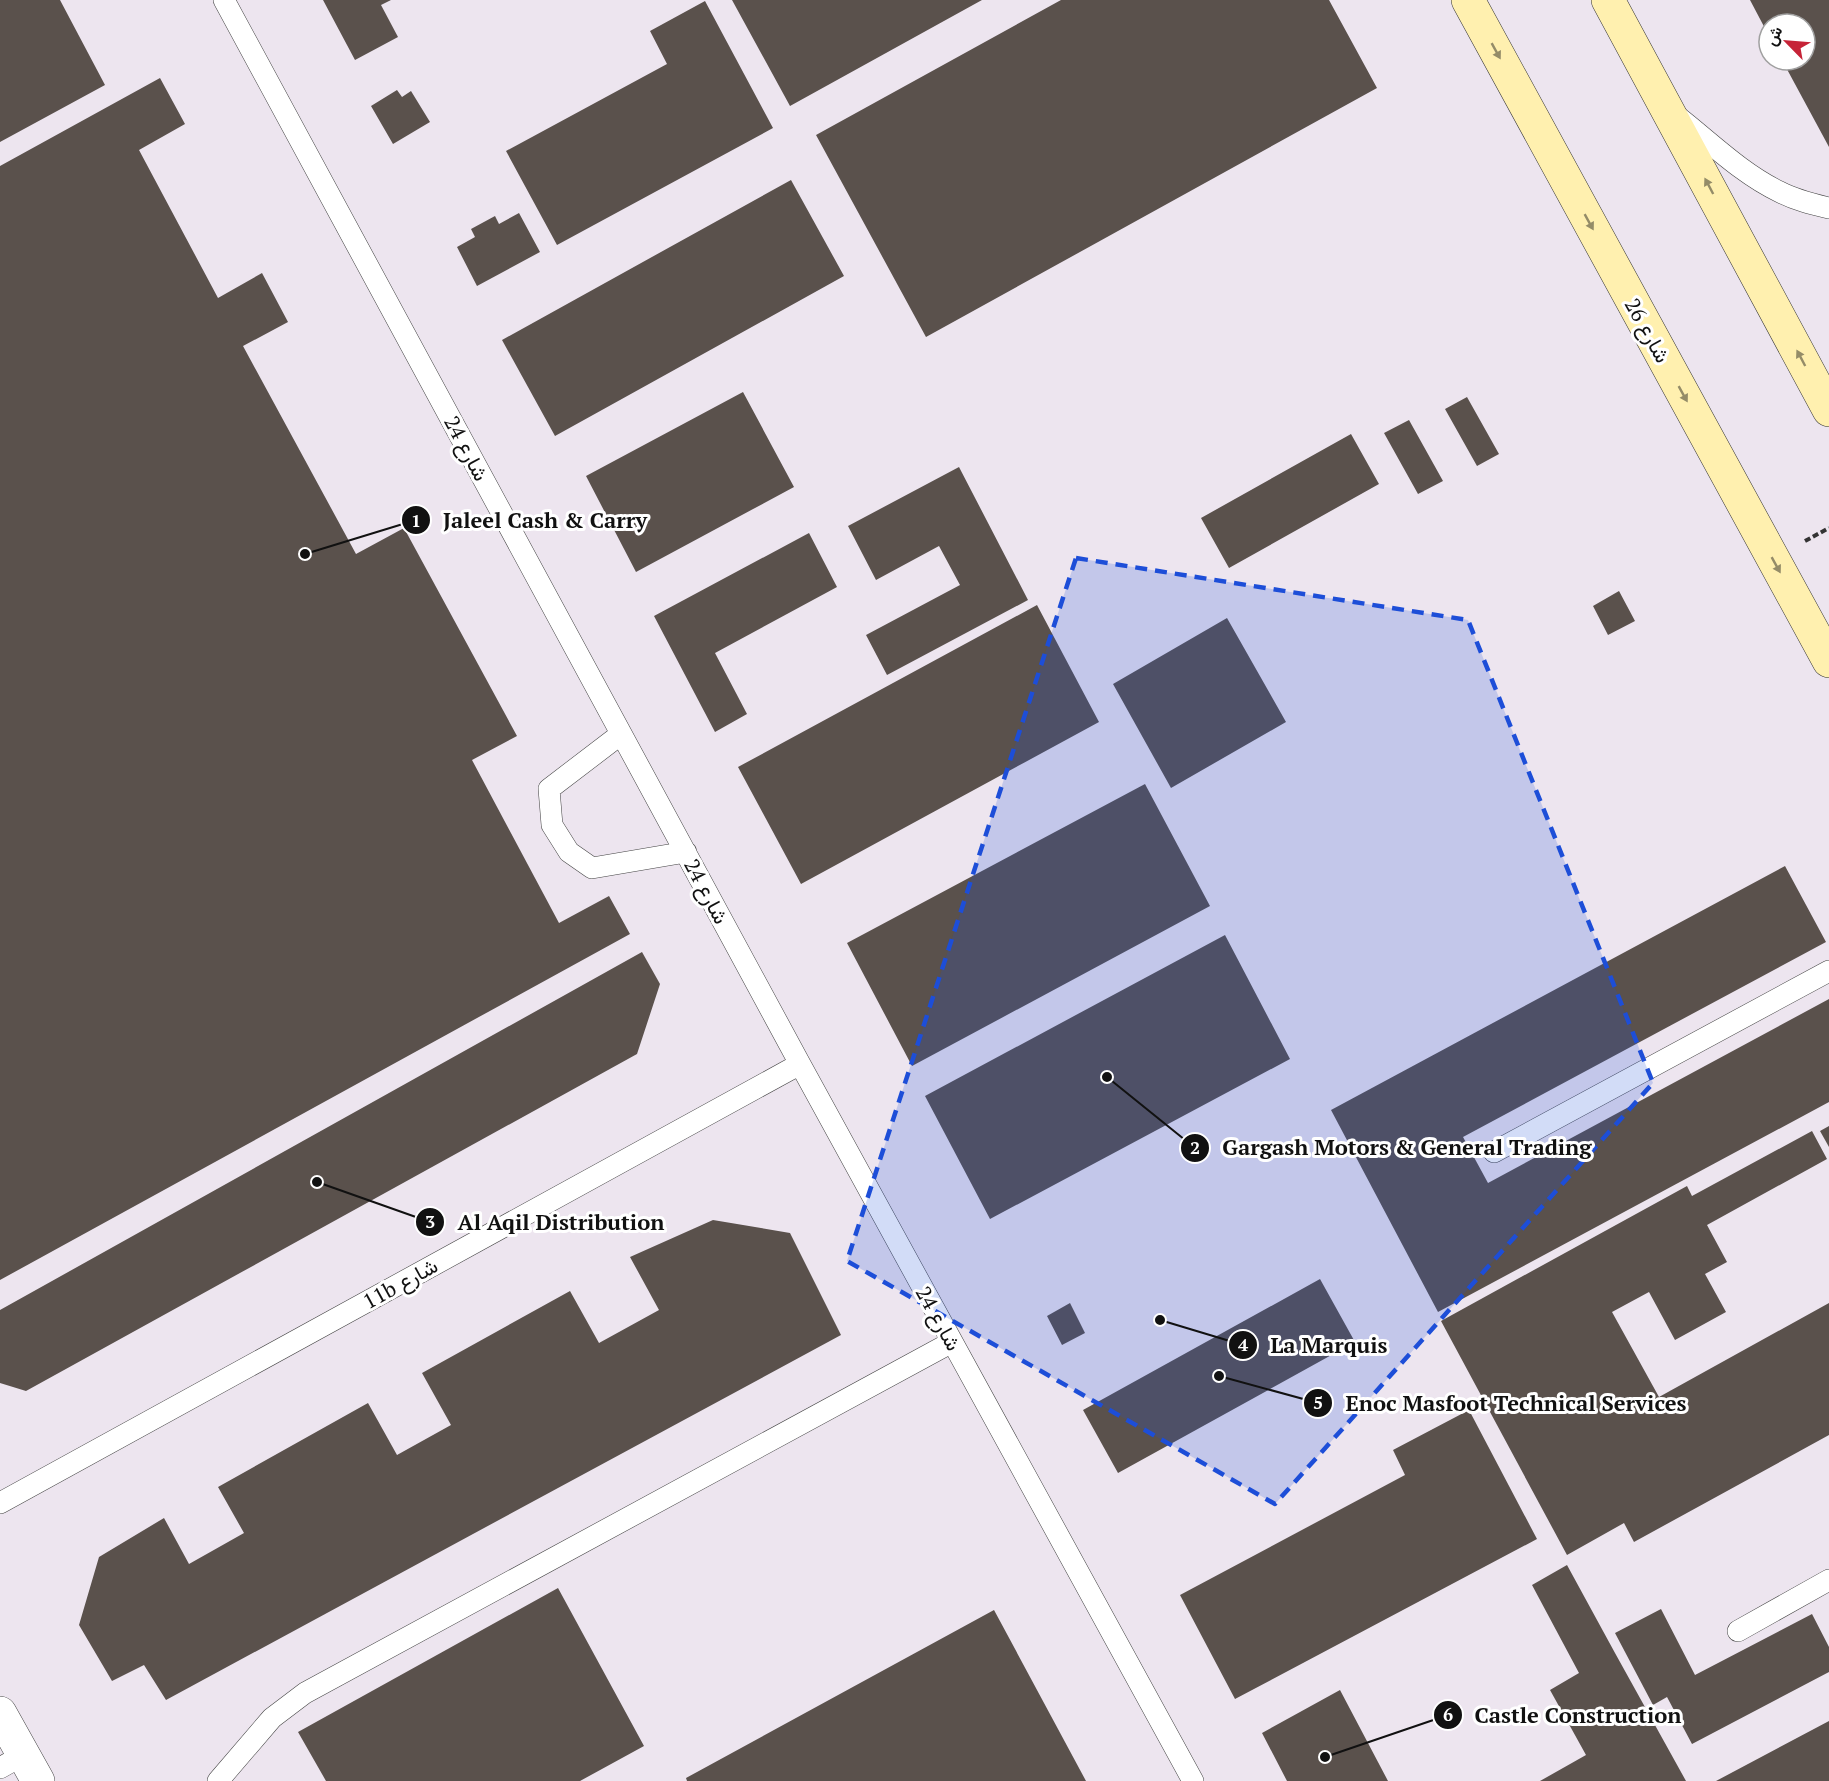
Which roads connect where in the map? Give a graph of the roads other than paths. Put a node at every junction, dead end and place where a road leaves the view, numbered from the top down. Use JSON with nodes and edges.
{"nodes":[{"id":1,"x":224,"y":0,"type":"edge"},
{"id":2,"x":1468,"y":0,"type":"edge"},
{"id":3,"x":1608,"y":0,"type":"edge"},
{"id":4,"x":1668,"y":109,"type":"junction"},
{"id":5,"x":1829,"y":208,"type":"edge"},
{"id":6,"x":1829,"y":410,"type":"edge"},
{"id":7,"x":1829,"y":661,"type":"edge"},
{"id":8,"x":621,"y":734,"type":"junction"},
{"id":9,"x":686,"y":852,"type":"junction"},
{"id":10,"x":1829,"y":971,"type":"edge"},
{"id":11,"x":800,"y":1064,"type":"junction"},
{"id":12,"x":1494,"y":1152,"type":"dead end"},
{"id":13,"x":952,"y":1342,"type":"junction"},
{"id":14,"x":0,"y":1503,"type":"edge"},
{"id":15,"x":1829,"y":1580,"type":"edge"},
{"id":16,"x":1738,"y":1630,"type":"dead end"},
{"id":17,"x":0,"y":1713,"type":"edge"},
{"id":18,"x":20,"y":1768,"type":"edge"},
{"id":19,"x":218,"y":1781,"type":"edge"},
{"id":20,"x":1193,"y":1781,"type":"edge"}],
"edges":[{"from":1,"to":8,"type":"lane","name":"شارع 24"},
{"from":2,"to":7,"type":"main road","name":"شارع 26","one_way":true},
{"from":3,"to":4,"type":"main road"},
{"from":4,"to":5,"type":"lane"},
{"from":6,"to":4,"type":"main road","one_way":true},
{"from":8,"to":9,"type":"lane","name":"شارع 24"},
{"from":8,"to":9,"type":"lane"},
{"from":9,"to":11,"type":"lane","name":"شارع 24"},
{"from":10,"to":12,"type":"lane"},
{"from":11,"to":13,"type":"lane","name":"شارع 24"},
{"from":11,"to":14,"type":"lane","name":"11b شارع"},
{"from":13,"to":19,"type":"lane"},
{"from":13,"to":20,"type":"lane","name":"شارع 24"},
{"from":15,"to":16,"type":"lane"},
{"from":17,"to":18,"type":"street"}]}
